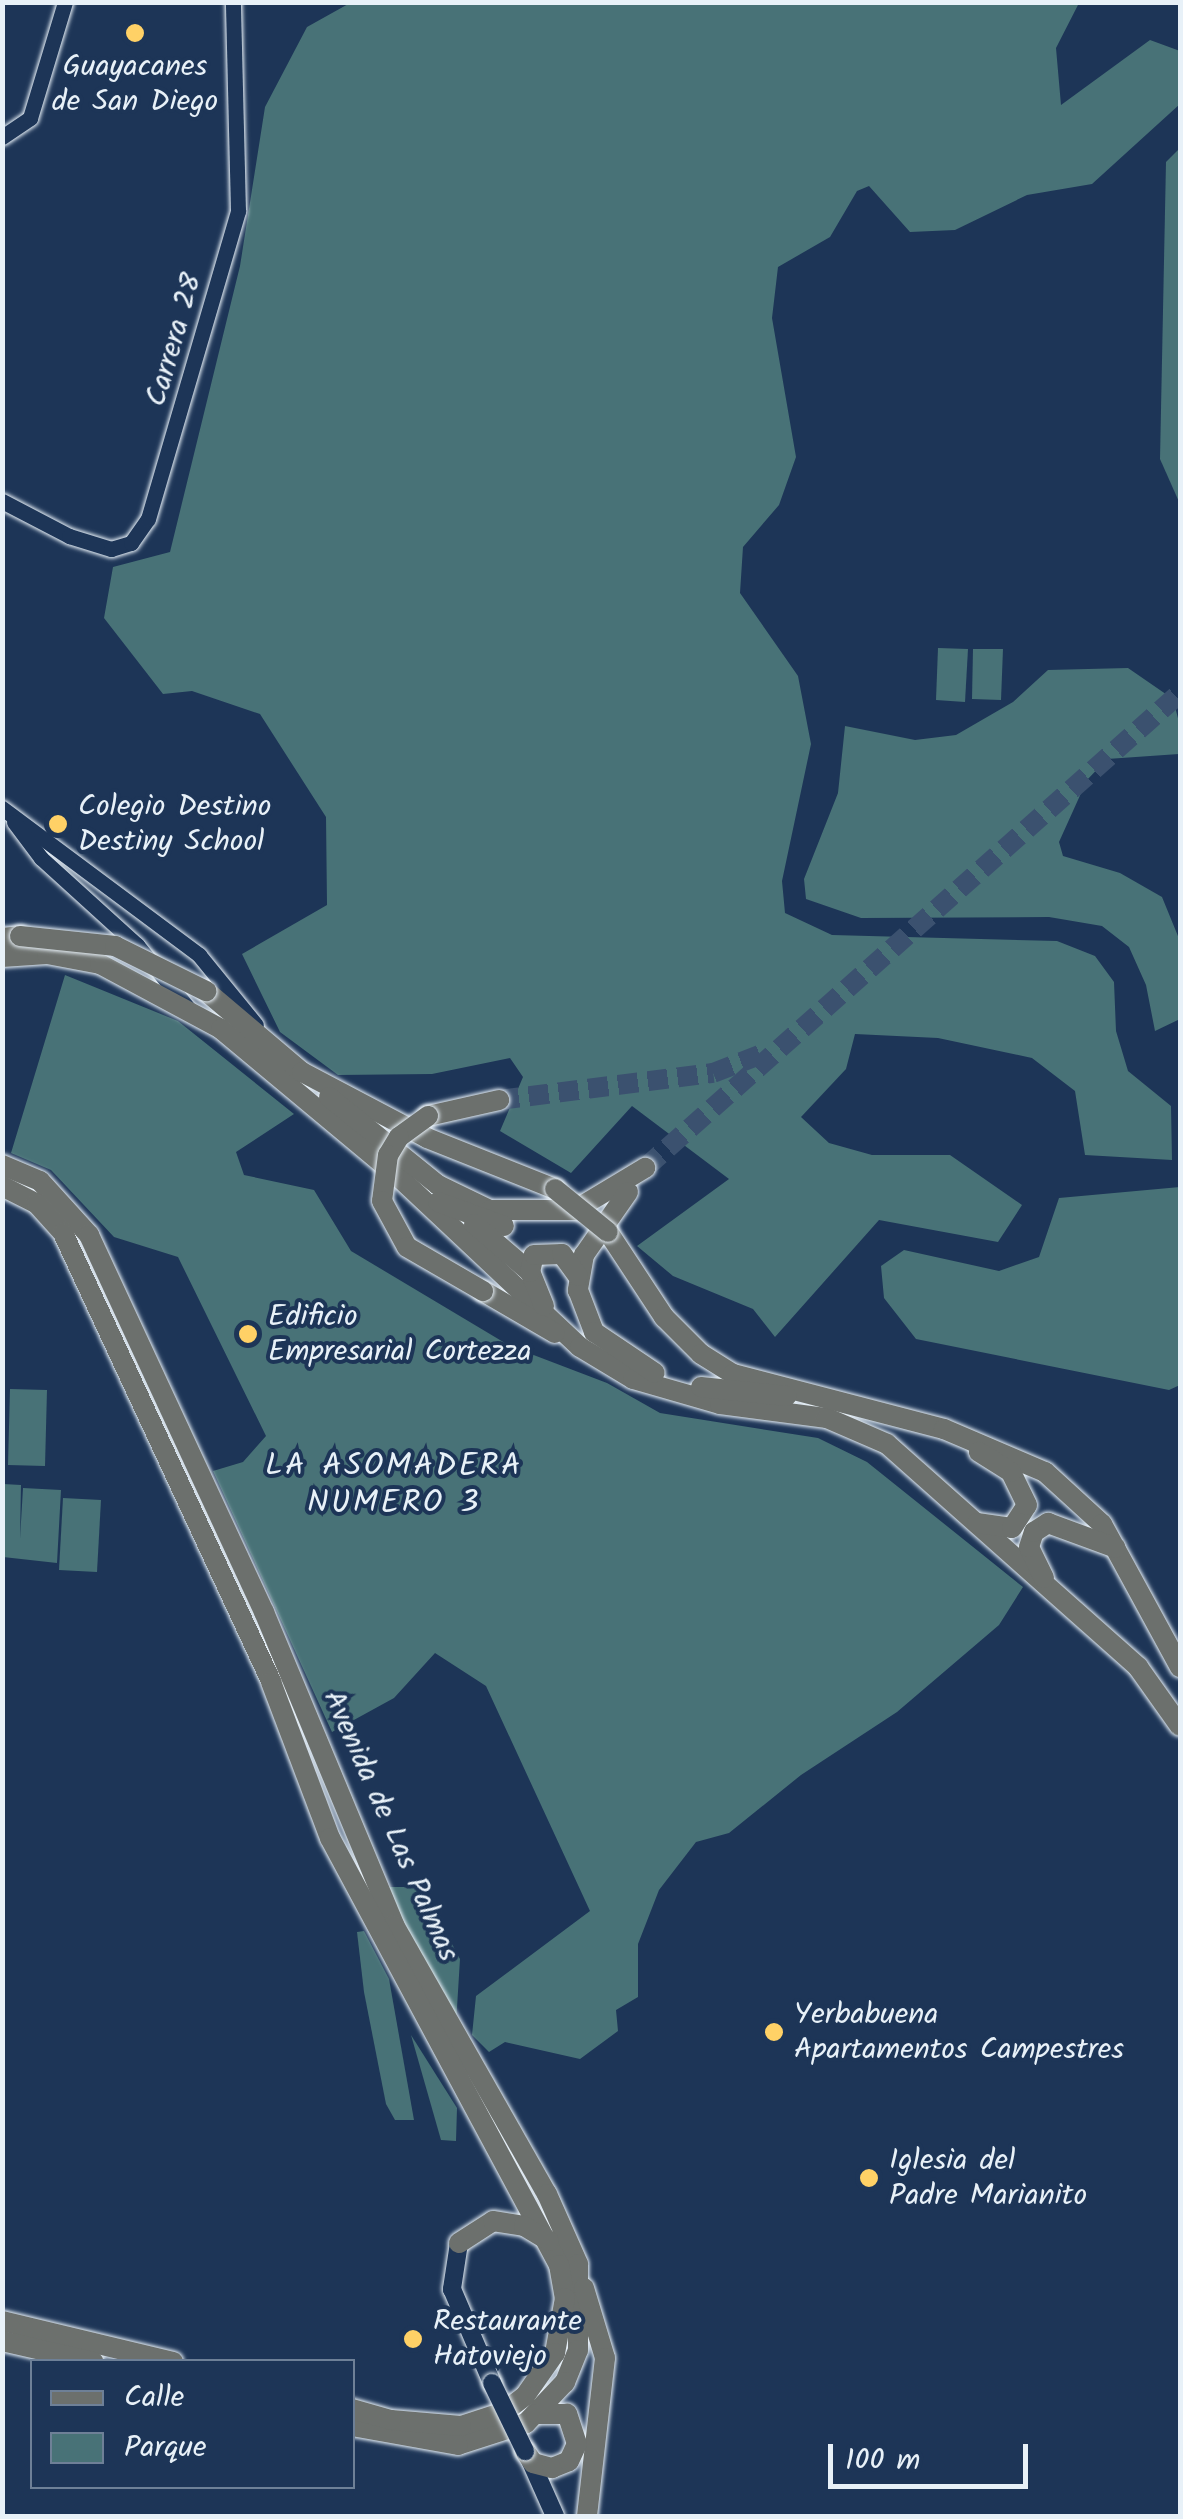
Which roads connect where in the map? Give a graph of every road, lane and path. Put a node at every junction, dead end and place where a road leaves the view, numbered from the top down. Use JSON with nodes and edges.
{"nodes":[{"id":1,"x":66,"y":2,"type":"edge"},
{"id":2,"x":233,"y":2,"type":"edge"},
{"id":3,"x":2,"y":137,"type":"edge"},
{"id":4,"x":2,"y":501,"type":"edge"},
{"id":5,"x":4,"y":809,"type":"edge"},
{"id":6,"x":46,"y":852,"type":"junction"},
{"id":7,"x":11,"y":937,"type":"edge"},
{"id":8,"x":2,"y":957,"type":"edge"},
{"id":9,"x":189,"y":1009,"type":"junction"},
{"id":10,"x":270,"y":1044,"type":"junction"},
{"id":11,"x":302,"y":1072,"type":"junction"},
{"id":12,"x":499,"y":1100,"type":"tunnel mouth"},
{"id":13,"x":2,"y":1165,"type":"edge"},
{"id":14,"x":402,"y":1180,"type":"junction"},
{"id":15,"x":2,"y":1186,"type":"edge"},
{"id":16,"x":628,"y":1192,"type":"junction"},
{"id":17,"x":455,"y":1212,"type":"junction"},
{"id":18,"x":530,"y":1272,"type":"junction"},
{"id":19,"x":578,"y":1276,"type":"junction"},
{"id":20,"x":557,"y":1327,"type":"junction"},
{"id":21,"x":580,"y":1348,"type":"junction"},
{"id":22,"x":814,"y":1395,"type":"junction"},
{"id":23,"x":944,"y":1429,"type":"junction"},
{"id":24,"x":966,"y":1518,"type":"junction"},
{"id":25,"x":1118,"y":1549,"type":"junction"},
{"id":26,"x":1064,"y":1604,"type":"junction"},
{"id":27,"x":1180,"y":1667,"type":"edge"},
{"id":28,"x":1180,"y":1726,"type":"edge"},
{"id":29,"x":550,"y":2241,"type":"junction"},
{"id":30,"x":459,"y":2242,"type":"joint"},
{"id":31,"x":582,"y":2284,"type":"junction"},
{"id":32,"x":2,"y":2321,"type":"edge"},
{"id":33,"x":2,"y":2341,"type":"edge"},
{"id":34,"x":81,"y":2359,"type":"edge"},
{"id":35,"x":160,"y":2359,"type":"edge"},
{"id":36,"x":355,"y":2410,"type":"edge"},
{"id":37,"x":536,"y":2414,"type":"junction"},
{"id":38,"x":355,"y":2427,"type":"edge"},
{"id":39,"x":525,"y":2451,"type":"junction"},
{"id":40,"x":555,"y":2516,"type":"edge"},
{"id":41,"x":587,"y":2516,"type":"edge"}],
"edges":[{"from":1,"to":3,"type":"street"},
{"from":2,"to":4,"type":"street","name":"Carrera 28"},
{"from":5,"to":6,"type":"street"},
{"from":6,"to":9,"type":"street"},
{"from":6,"to":10,"type":"street"},
{"from":7,"to":10,"type":"main road","bridge":true},
{"from":8,"to":9,"type":"main road"},
{"from":9,"to":14,"type":"main road"},
{"from":10,"to":11,"type":"main road"},
{"from":11,"to":16,"type":"main road"},
{"from":11,"to":22,"type":"main road","bridge":true},
{"from":12,"to":21,"type":"main road","bridge":true},
{"from":13,"to":31,"type":"main road","name":"Avenida de Las Palmas"},
{"from":14,"to":17,"type":"main road"},
{"from":14,"to":20,"type":"main road"},
{"from":15,"to":29,"type":"main road","name":"Avenida de Las Palmas"},
{"from":16,"to":17,"type":"main road"},
{"from":16,"to":19,"type":"main road"},
{"from":17,"to":18,"type":"main road"},
{"from":18,"to":19,"type":"main road"},
{"from":18,"to":20,"type":"main road"},
{"from":19,"to":22,"type":"main road"},
{"from":20,"to":21,"type":"main road"},
{"from":21,"to":24,"type":"main road"},
{"from":22,"to":23,"type":"main road"},
{"from":23,"to":24,"type":"main road"},
{"from":23,"to":25,"type":"main road"},
{"from":24,"to":26,"type":"main road"},
{"from":25,"to":26,"type":"main road"},
{"from":25,"to":27,"type":"main road"},
{"from":26,"to":28,"type":"main road"},
{"from":29,"to":30,"type":"main road"},
{"from":29,"to":36,"type":"main road","name":"Avenida de Las Palmas"},
{"from":30,"to":39,"type":"main road","bridge":true},
{"from":31,"to":37,"type":"main road","name":"Avenida de Las Palmas"},
{"from":31,"to":41,"type":"main road"},
{"from":32,"to":35,"type":"main road"},
{"from":33,"to":34,"type":"main road"},
{"from":37,"to":38,"type":"main road","name":"Avenida de Las Palmas"},
{"from":37,"to":39,"type":"main road"},
{"from":39,"to":40,"type":"main road"}]}
